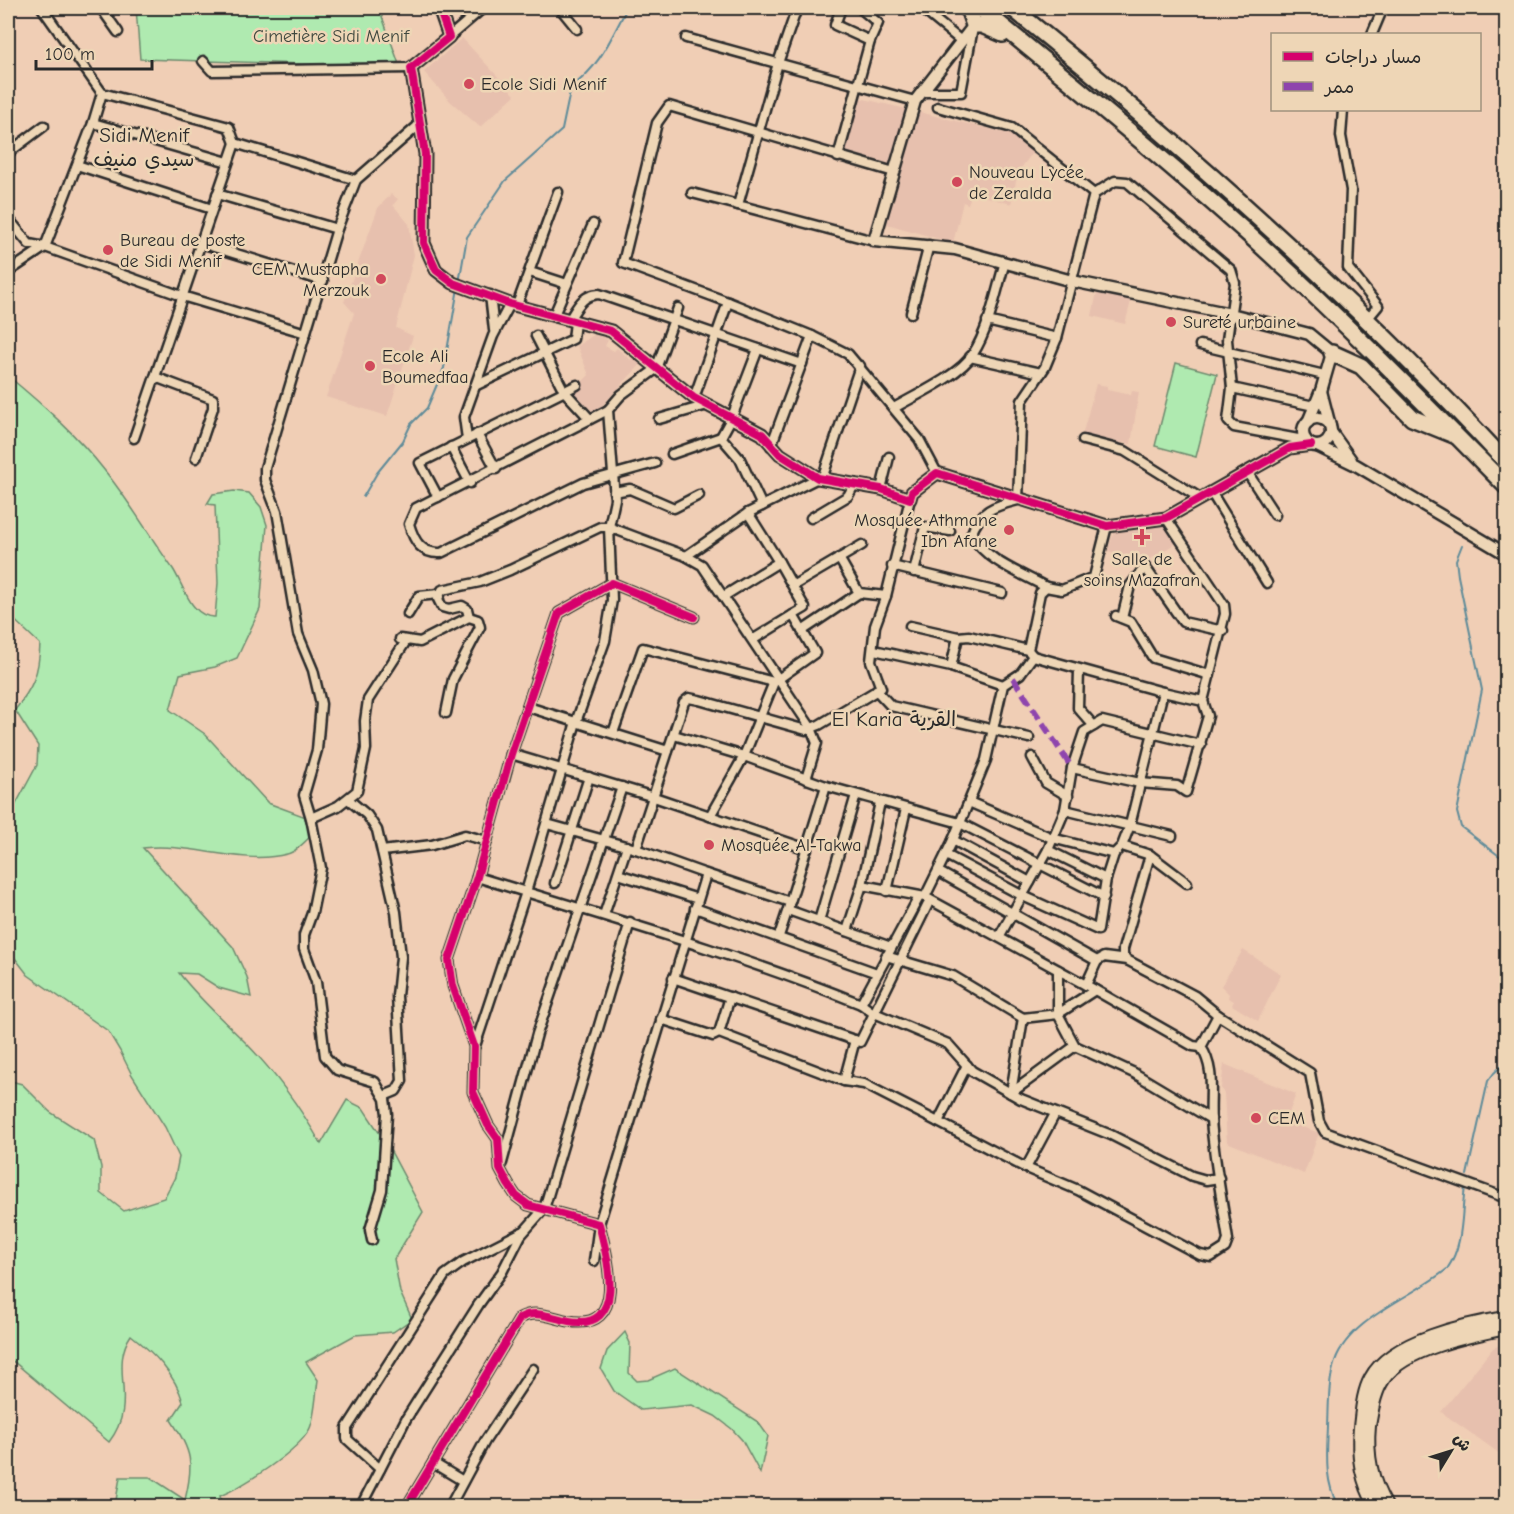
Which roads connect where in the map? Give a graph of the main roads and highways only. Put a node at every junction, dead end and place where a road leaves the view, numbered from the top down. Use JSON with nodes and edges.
{"nodes":[{"id":1,"x":968,"y":8,"type":"edge"},
{"id":2,"x":980,"y":8,"type":"edge"},
{"id":3,"x":1012,"y":8,"type":"edge"},
{"id":4,"x":1030,"y":48,"type":"junction"},
{"id":5,"x":1332,"y":353,"type":"road end"},
{"id":6,"x":1457,"y":436,"type":"junction"},
{"id":7,"x":1506,"y":462,"type":"edge"},
{"id":8,"x":1506,"y":486,"type":"edge"},
{"id":9,"x":1506,"y":1318,"type":"edge"},
{"id":10,"x":1506,"y":1328,"type":"edge"},
{"id":11,"x":1376,"y":1506,"type":"edge"},
{"id":12,"x":1386,"y":1506,"type":"edge"}],
"edges":[{"from":1,"to":4,"type":"highway"},
{"from":2,"to":4,"type":"highway"},
{"from":3,"to":7,"type":"highway"},
{"from":4,"to":6,"type":"highway"},
{"from":5,"to":6,"type":"highway"},
{"from":6,"to":8,"type":"highway"},
{"from":9,"to":11,"type":"main road"},
{"from":10,"to":12,"type":"main road"}]}
